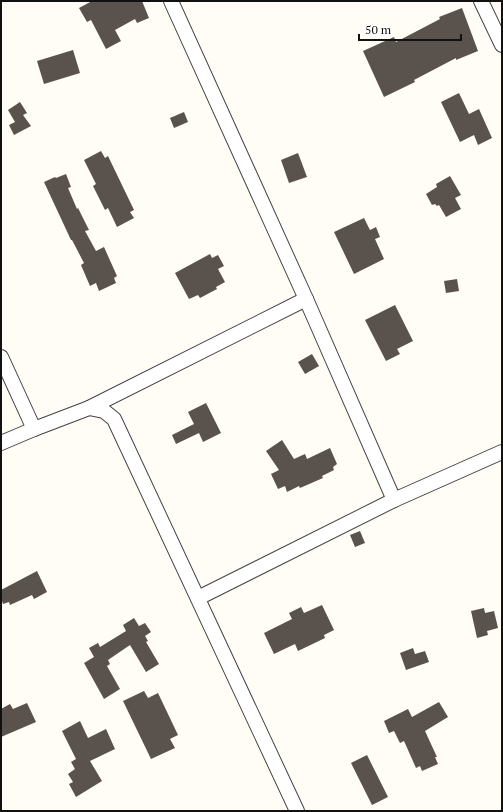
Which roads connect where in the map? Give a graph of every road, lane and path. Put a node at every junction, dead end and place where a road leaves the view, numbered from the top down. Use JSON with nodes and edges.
{"nodes":[{"id":1,"x":171,"y":1,"type":"edge"},
{"id":2,"x":481,"y":1,"type":"edge"},
{"id":3,"x":502,"y":45,"type":"edge"},
{"id":4,"x":306,"y":299,"type":"junction"},
{"id":5,"x":1,"y":357,"type":"edge"},
{"id":6,"x":124,"y":391,"type":"junction"},
{"id":7,"x":89,"y":408,"type":"junction"},
{"id":8,"x":114,"y":419,"type":"junction"},
{"id":9,"x":34,"y":428,"type":"junction"},
{"id":10,"x":1,"y":443,"type":"edge"},
{"id":11,"x":502,"y":452,"type":"edge"},
{"id":12,"x":394,"y":500,"type":"junction"},
{"id":13,"x":198,"y":598,"type":"junction"},
{"id":14,"x":297,"y":811,"type":"edge"}],
"edges":[{"from":1,"to":4,"type":"street"},
{"from":2,"to":3,"type":"street"},
{"from":4,"to":6,"type":"street"},
{"from":4,"to":12,"type":"street"},
{"from":5,"to":9,"type":"street"},
{"from":6,"to":7,"type":"street"},
{"from":6,"to":8,"type":"street"},
{"from":7,"to":8,"type":"street"},
{"from":7,"to":9,"type":"street"},
{"from":8,"to":13,"type":"street"},
{"from":9,"to":10,"type":"street"},
{"from":11,"to":12,"type":"street"},
{"from":12,"to":13,"type":"street"},
{"from":13,"to":14,"type":"street"}]}
